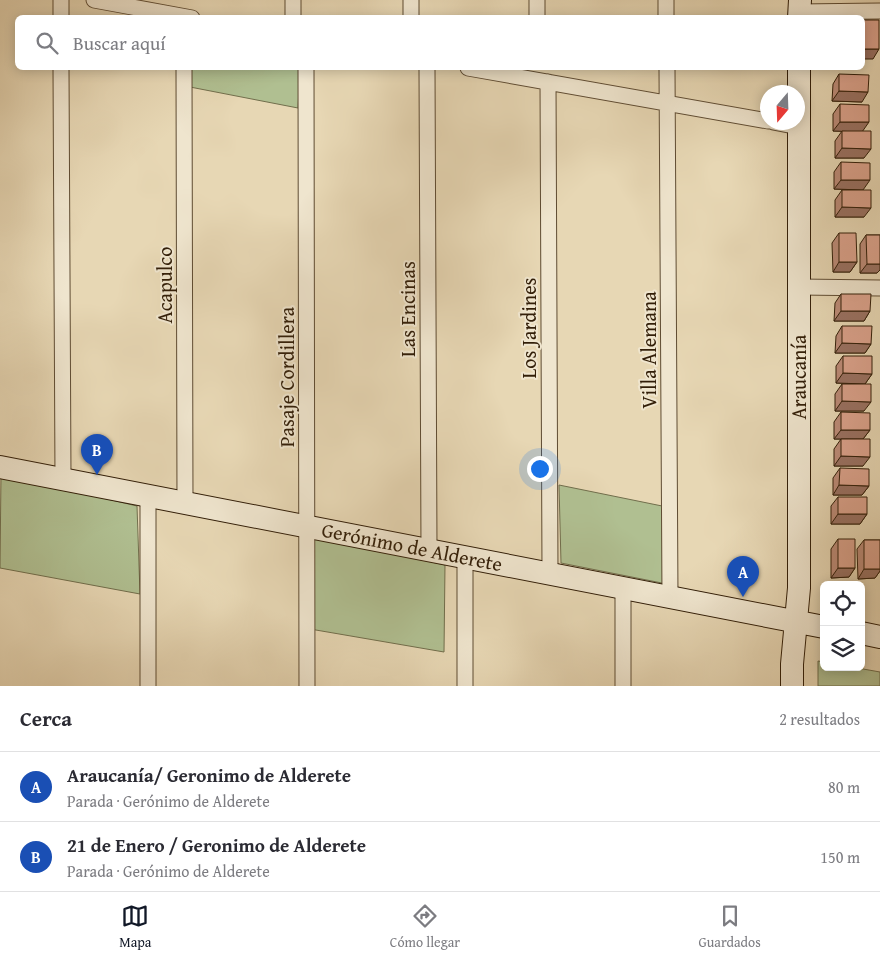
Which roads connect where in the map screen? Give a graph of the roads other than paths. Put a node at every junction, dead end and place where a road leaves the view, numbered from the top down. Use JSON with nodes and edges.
{"nodes":[{"id":1,"x":61,"y":0,"type":"edge"},
{"id":2,"x":94,"y":0,"type":"edge"},
{"id":3,"x":293,"y":0,"type":"edge"},
{"id":4,"x":411,"y":0,"type":"edge"},
{"id":5,"x":537,"y":0,"type":"edge"},
{"id":6,"x":666,"y":0,"type":"edge"},
{"id":7,"x":162,"y":6,"type":"edge"},
{"id":8,"x":800,"y":10,"type":"edge"},
{"id":9,"x":880,"y":11,"type":"edge"},
{"id":10,"x":61,"y":15,"type":"edge"},
{"id":11,"x":182,"y":15,"type":"edge"},
{"id":12,"x":293,"y":15,"type":"edge"},
{"id":13,"x":411,"y":15,"type":"edge"},
{"id":14,"x":537,"y":15,"type":"edge"},
{"id":15,"x":666,"y":15,"type":"edge"},
{"id":16,"x":61,"y":70,"type":"edge"},
{"id":17,"x":184,"y":70,"type":"edge"},
{"id":18,"x":306,"y":70,"type":"edge"},
{"id":19,"x":427,"y":70,"type":"edge"},
{"id":20,"x":486,"y":70,"type":"edge"},
{"id":21,"x":667,"y":70,"type":"edge"},
{"id":22,"x":800,"y":70,"type":"edge"},
{"id":23,"x":541,"y":76,"type":"edge"},
{"id":24,"x":800,"y":85,"type":"edge"},
{"id":25,"x":668,"y":103,"type":"junction"},
{"id":26,"x":760,"y":120,"type":"edge"},
{"id":27,"x":800,"y":130,"type":"edge"},
{"id":28,"x":799,"y":287,"type":"junction"},
{"id":29,"x":880,"y":288,"type":"edge"},
{"id":30,"x":0,"y":467,"type":"edge"},
{"id":31,"x":63,"y":479,"type":"junction"},
{"id":32,"x":148,"y":496,"type":"junction"},
{"id":33,"x":185,"y":503,"type":"junction"},
{"id":34,"x":307,"y":526,"type":"junction"},
{"id":35,"x":429,"y":550,"type":"junction"},
{"id":36,"x":465,"y":557,"type":"junction"},
{"id":37,"x":550,"y":573,"type":"junction"},
{"id":38,"x":623,"y":588,"type":"junction"},
{"id":39,"x":670,"y":597,"type":"junction"},
{"id":40,"x":796,"y":621,"type":"junction"},
{"id":41,"x":820,"y":625,"type":"edge"},
{"id":42,"x":865,"y":635,"type":"edge"},
{"id":43,"x":880,"y":637,"type":"edge"},
{"id":44,"x":148,"y":686,"type":"edge"},
{"id":45,"x":307,"y":686,"type":"edge"},
{"id":46,"x":464,"y":686,"type":"edge"},
{"id":47,"x":623,"y":686,"type":"edge"},
{"id":48,"x":792,"y":686,"type":"edge"}],
"edges":[{"from":1,"to":10,"type":"street"},
{"from":2,"to":7,"type":"street"},
{"from":3,"to":12,"type":"street"},
{"from":4,"to":13,"type":"street"},
{"from":5,"to":14,"type":"street"},
{"from":6,"to":15,"type":"street"},
{"from":7,"to":11,"type":"street"},
{"from":8,"to":9,"type":"street"},
{"from":16,"to":31,"type":"street"},
{"from":17,"to":33,"type":"street","name":"Acapulco"},
{"from":18,"to":34,"type":"street","name":"Pasaje Cordillera"},
{"from":19,"to":35,"type":"street","name":"Las Encinas"},
{"from":20,"to":23,"type":"street"},
{"from":21,"to":25,"type":"street","name":"Villa Alemana"},
{"from":22,"to":24,"type":"street","name":"Araucanía"},
{"from":23,"to":25,"type":"street"},
{"from":23,"to":37,"type":"street","name":"Los Jardines"},
{"from":25,"to":26,"type":"street"},
{"from":25,"to":39,"type":"street","name":"Villa Alemana"},
{"from":27,"to":28,"type":"street","name":"Araucanía"},
{"from":28,"to":29,"type":"street"},
{"from":28,"to":40,"type":"street","name":"Araucanía"},
{"from":30,"to":31,"type":"street","name":"Gerónimo de Alderete"},
{"from":31,"to":32,"type":"street","name":"Gerónimo de Alderete"},
{"from":32,"to":33,"type":"street","name":"Gerónimo de Alderete"},
{"from":32,"to":44,"type":"street"},
{"from":33,"to":34,"type":"street","name":"Gerónimo de Alderete"},
{"from":34,"to":35,"type":"street","name":"Gerónimo de Alderete"},
{"from":34,"to":45,"type":"street","name":"Pasaje Cordillera"},
{"from":35,"to":36,"type":"street","name":"Gerónimo de Alderete"},
{"from":36,"to":37,"type":"street","name":"Gerónimo de Alderete"},
{"from":36,"to":46,"type":"street"},
{"from":37,"to":38,"type":"street","name":"Gerónimo de Alderete"},
{"from":38,"to":39,"type":"street","name":"Gerónimo de Alderete"},
{"from":38,"to":47,"type":"street"},
{"from":39,"to":40,"type":"street","name":"Gerónimo de Alderete"},
{"from":40,"to":41,"type":"street","name":"Gerónimo de Alderete"},
{"from":40,"to":48,"type":"street","name":"Araucanía"},
{"from":42,"to":43,"type":"street"}]}
